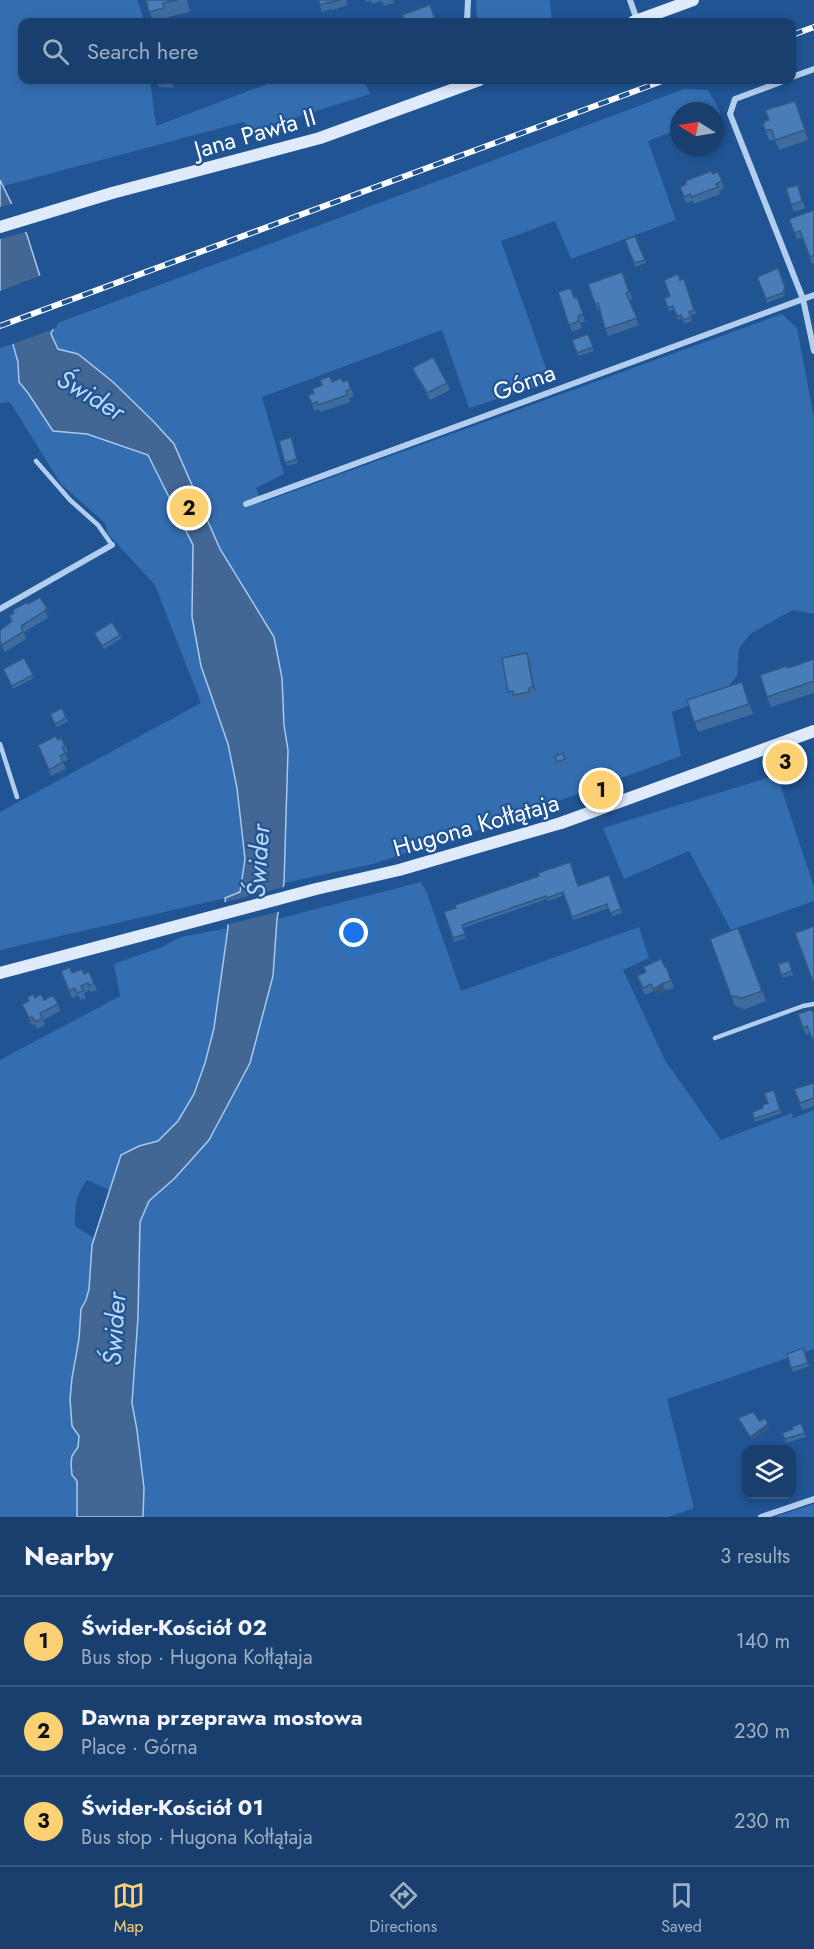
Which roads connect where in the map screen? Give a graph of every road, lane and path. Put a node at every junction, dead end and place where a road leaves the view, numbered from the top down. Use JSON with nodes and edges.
{"nodes":[{"id":1,"x":468,"y":0,"type":"edge"},
{"id":2,"x":630,"y":0,"type":"edge"},
{"id":3,"x":693,"y":0,"type":"edge"},
{"id":4,"x":467,"y":18,"type":"edge"},
{"id":5,"x":634,"y":18,"type":"edge"},
{"id":6,"x":646,"y":18,"type":"edge"},
{"id":7,"x":814,"y":69,"type":"edge"},
{"id":8,"x":796,"y":76,"type":"edge"},
{"id":9,"x":468,"y":84,"type":"edge"},
{"id":10,"x":775,"y":84,"type":"edge"},
{"id":11,"x":0,"y":227,"type":"edge"},
{"id":12,"x":814,"y":295,"type":"edge"},
{"id":13,"x":803,"y":299,"type":"junction"},
{"id":14,"x":814,"y":351,"type":"edge"},
{"id":15,"x":36,"y":461,"type":"dead end"},
{"id":16,"x":246,"y":504,"type":"dead end"},
{"id":17,"x":112,"y":545,"type":"joint"},
{"id":18,"x":0,"y":609,"type":"edge"},
{"id":19,"x":814,"y":731,"type":"edge"},
{"id":20,"x":0,"y":744,"type":"edge"},
{"id":21,"x":17,"y":797,"type":"dead end"},
{"id":22,"x":0,"y":973,"type":"edge"},
{"id":23,"x":814,"y":1004,"type":"edge"},
{"id":24,"x":715,"y":1038,"type":"dead end"},
{"id":25,"x":814,"y":1499,"type":"edge"},
{"id":26,"x":761,"y":1517,"type":"edge"}],
"edges":[{"from":1,"to":4,"type":"street"},
{"from":2,"to":5,"type":"street"},
{"from":3,"to":6,"type":"main road"},
{"from":7,"to":8,"type":"street"},
{"from":9,"to":11,"type":"main road","name":"Jana Pawła II"},
{"from":10,"to":13,"type":"street"},
{"from":12,"to":13,"type":"street","name":"Górna"},
{"from":13,"to":14,"type":"street"},
{"from":13,"to":16,"type":"street","name":"Górna"},
{"from":15,"to":17,"type":"lane"},
{"from":17,"to":18,"type":"street"},
{"from":19,"to":22,"type":"main road","name":"Hugona Kołłątaja"},
{"from":20,"to":21,"type":"lane"},
{"from":23,"to":24,"type":"lane"},
{"from":25,"to":26,"type":"street"}]}
